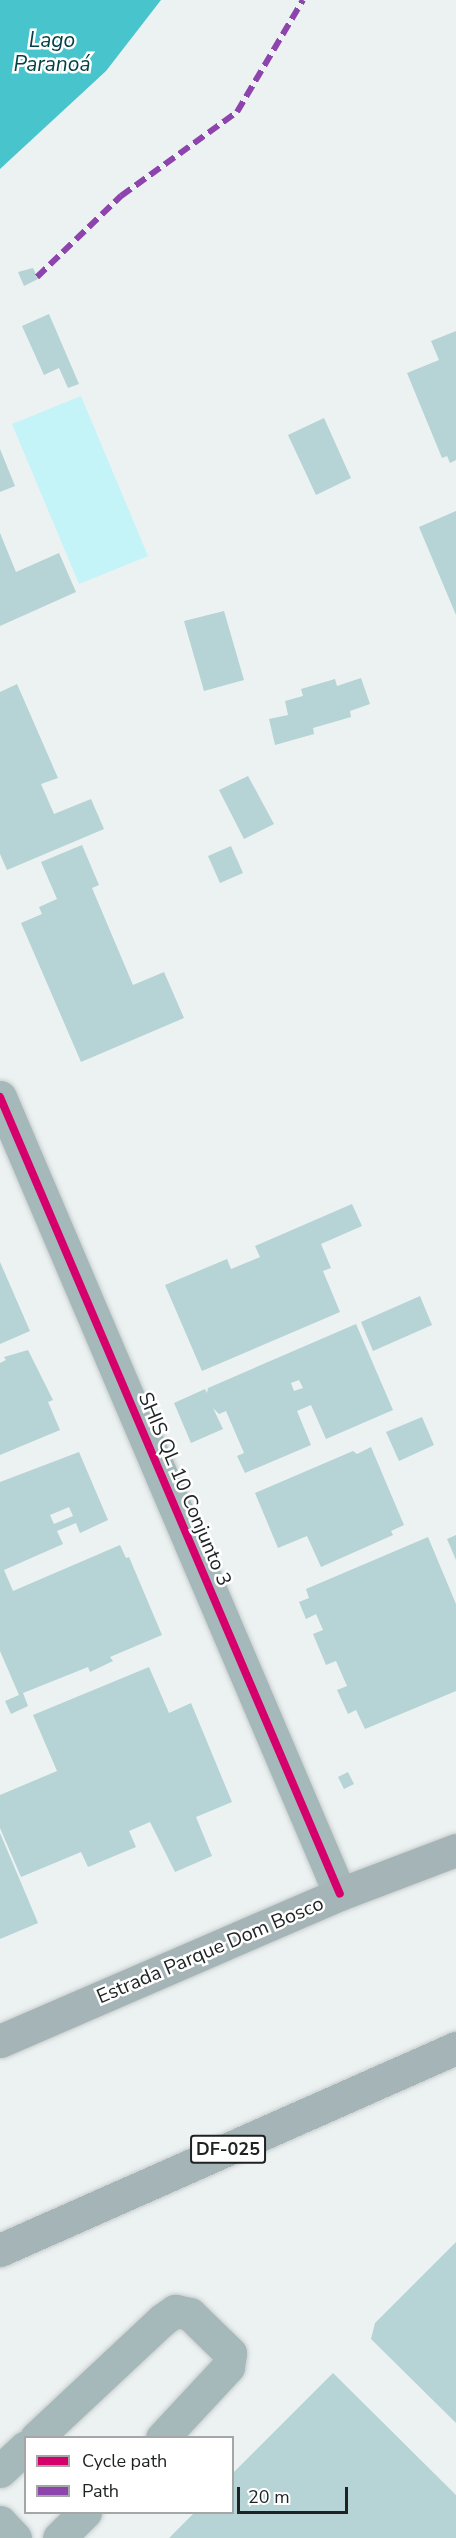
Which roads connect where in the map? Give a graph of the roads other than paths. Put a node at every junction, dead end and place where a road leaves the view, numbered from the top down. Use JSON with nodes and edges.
{"nodes":[{"id":1,"x":0,"y":1097,"type":"edge"},
{"id":2,"x":456,"y":1850,"type":"edge"},
{"id":3,"x":340,"y":1894,"type":"junction"},
{"id":4,"x":0,"y":2041,"type":"edge"},
{"id":5,"x":456,"y":2048,"type":"edge"},
{"id":6,"x":0,"y":2250,"type":"edge"},
{"id":7,"x":38,"y":2436,"type":"edge"},
{"id":8,"x":164,"y":2436,"type":"edge"},
{"id":9,"x":24,"y":2449,"type":"edge"},
{"id":10,"x":0,"y":2471,"type":"edge"},
{"id":11,"x":83,"y":2514,"type":"edge"},
{"id":12,"x":0,"y":2522,"type":"edge"},
{"id":13,"x":15,"y":2538,"type":"edge"},
{"id":14,"x":60,"y":2538,"type":"edge"}],
"edges":[{"from":1,"to":3,"type":"street","name":"SHIS QL 10 Conjunto 3"},
{"from":2,"to":3,"type":"main road","name":"Estrada Parque Dom Bosco"},
{"from":3,"to":4,"type":"main road","name":"Estrada Parque Dom Bosco"},
{"from":5,"to":6,"type":"main road","number":"DF-025"},
{"from":7,"to":8,"type":"street"},
{"from":9,"to":10,"type":"street"},
{"from":11,"to":14,"type":"street"},
{"from":12,"to":13,"type":"street"}]}
